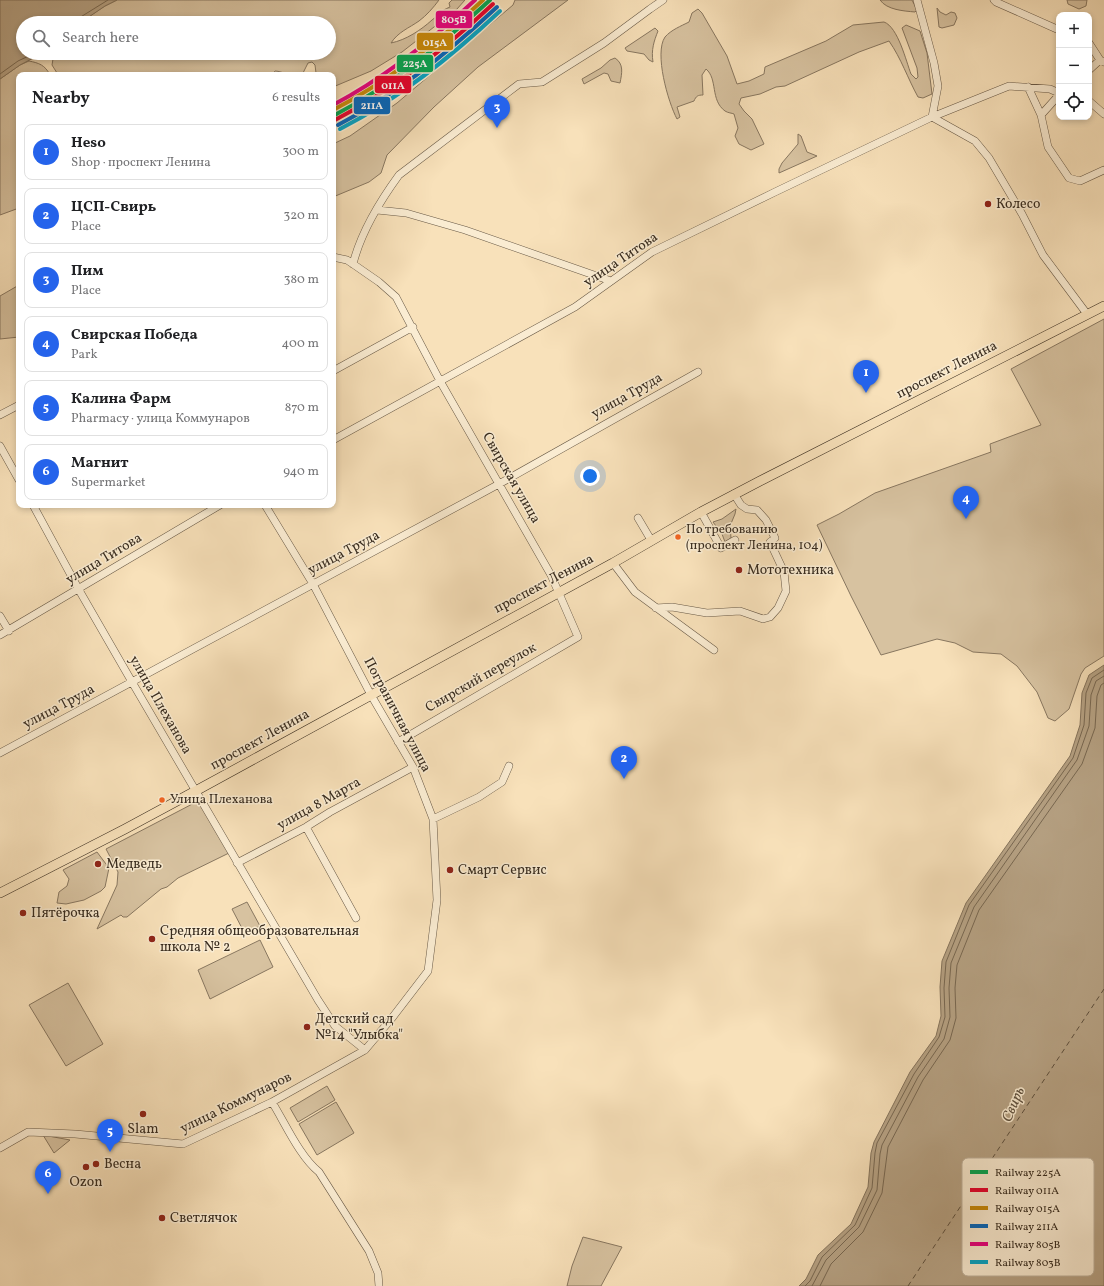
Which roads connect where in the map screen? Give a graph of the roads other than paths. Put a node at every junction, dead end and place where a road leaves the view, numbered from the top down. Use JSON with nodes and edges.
{"nodes":[{"id":1,"x":663,"y":0,"type":"edge"},
{"id":2,"x":917,"y":0,"type":"edge"},
{"id":3,"x":994,"y":0,"type":"edge"},
{"id":4,"x":1056,"y":29,"type":"edge"},
{"id":5,"x":1092,"y":47,"type":"edge"},
{"id":6,"x":1102,"y":61,"type":"edge"},
{"id":7,"x":1092,"y":68,"type":"edge"},
{"id":8,"x":1028,"y":88,"type":"junction"},
{"id":9,"x":1056,"y":92,"type":"edge"},
{"id":10,"x":1056,"y":98,"type":"edge"},
{"id":11,"x":1092,"y":104,"type":"edge"},
{"id":12,"x":1104,"y":114,"type":"edge"},
{"id":13,"x":1041,"y":115,"type":"junction"},
{"id":14,"x":932,"y":117,"type":"junction"},
{"id":15,"x":1104,"y":170,"type":"edge"},
{"id":16,"x":377,"y":210,"type":"junction"},
{"id":17,"x":336,"y":258,"type":"edge"},
{"id":18,"x":353,"y":264,"type":"junction"},
{"id":19,"x":611,"y":281,"type":"junction"},
{"id":20,"x":1104,"y":306,"type":"edge"},
{"id":21,"x":1087,"y":314,"type":"junction"},
{"id":22,"x":413,"y":327,"type":"junction"},
{"id":23,"x":336,"y":369,"type":"edge"},
{"id":24,"x":698,"y":372,"type":"dead end"},
{"id":25,"x":440,"y":381,"type":"junction"},
{"id":26,"x":16,"y":407,"type":"edge"},
{"id":27,"x":0,"y":415,"type":"edge"},
{"id":28,"x":336,"y":438,"type":"edge"},
{"id":29,"x":0,"y":446,"type":"edge"},
{"id":30,"x":16,"y":475,"type":"edge"},
{"id":31,"x":499,"y":484,"type":"junction"},
{"id":32,"x":734,"y":494,"type":"junction"},
{"id":33,"x":35,"y":508,"type":"edge"},
{"id":34,"x":215,"y":508,"type":"edge"},
{"id":35,"x":267,"y":508,"type":"edge"},
{"id":36,"x":700,"y":512,"type":"junction"},
{"id":37,"x":638,"y":518,"type":"dead end"},
{"id":38,"x":651,"y":540,"type":"junction"},
{"id":39,"x":735,"y":540,"type":"dead end"},
{"id":40,"x":612,"y":563,"type":"junction"},
{"id":41,"x":313,"y":584,"type":"junction"},
{"id":42,"x":79,"y":590,"type":"junction"},
{"id":43,"x":558,"y":592,"type":"junction"},
{"id":44,"x":656,"y":608,"type":"junction"},
{"id":45,"x":0,"y":616,"type":"edge"},
{"id":46,"x":9,"y":631,"type":"junction"},
{"id":47,"x":0,"y":635,"type":"edge"},
{"id":48,"x":578,"y":637,"type":"joint"},
{"id":49,"x":714,"y":650,"type":"dead end"},
{"id":50,"x":132,"y":682,"type":"junction"},
{"id":51,"x":371,"y":695,"type":"junction"},
{"id":52,"x":398,"y":742,"type":"junction"},
{"id":53,"x":0,"y":753,"type":"edge"},
{"id":54,"x":509,"y":766,"type":"dead end"},
{"id":55,"x":412,"y":767,"type":"junction"},
{"id":56,"x":195,"y":792,"type":"junction"},
{"id":57,"x":433,"y":819,"type":"junction"},
{"id":58,"x":306,"y":827,"type":"junction"},
{"id":59,"x":237,"y":863,"type":"junction"},
{"id":60,"x":0,"y":893,"type":"edge"},
{"id":61,"x":356,"y":918,"type":"dead end"},
{"id":62,"x":392,"y":1018,"type":"joint"},
{"id":63,"x":365,"y":1050,"type":"junction"},
{"id":64,"x":272,"y":1102,"type":"junction"},
{"id":65,"x":0,"y":1148,"type":"edge"},
{"id":66,"x":380,"y":1286,"type":"edge"}],
"edges":[{"from":1,"to":16,"type":"street"},
{"from":2,"to":14,"type":"street"},
{"from":3,"to":4,"type":"street"},
{"from":5,"to":6,"type":"street"},
{"from":6,"to":7,"type":"street"},
{"from":8,"to":9,"type":"street","name":"улица Титова"},
{"from":8,"to":13,"type":"street"},
{"from":8,"to":14,"type":"street","name":"улица Титова"},
{"from":10,"to":13,"type":"street"},
{"from":11,"to":12,"type":"street"},
{"from":13,"to":15,"type":"street"},
{"from":14,"to":19,"type":"street","name":"улица Титова"},
{"from":14,"to":21,"type":"street"},
{"from":16,"to":18,"type":"street"},
{"from":16,"to":19,"type":"street"},
{"from":17,"to":18,"type":"street","name":"Свирская улица"},
{"from":18,"to":22,"type":"street","name":"Свирская улица"},
{"from":19,"to":25,"type":"street","name":"улица Титова"},
{"from":20,"to":21,"type":"main road","name":"проспект Ленина"},
{"from":21,"to":32,"type":"main road","name":"проспект Ленина"},
{"from":22,"to":23,"type":"street"},
{"from":22,"to":25,"type":"street","name":"Свирская улица"},
{"from":24,"to":31,"type":"street","name":"улица Труда"},
{"from":25,"to":28,"type":"street","name":"улица Титова"},
{"from":25,"to":31,"type":"street","name":"Свирская улица"},
{"from":26,"to":27,"type":"street"},
{"from":29,"to":30,"type":"street"},
{"from":31,"to":41,"type":"street","name":"улица Труда"},
{"from":31,"to":43,"type":"street","name":"Свирская улица"},
{"from":32,"to":36,"type":"main road","name":"проспект Ленина"},
{"from":32,"to":44,"type":"street"},
{"from":33,"to":42,"type":"street","name":"улица Плеханова"},
{"from":34,"to":42,"type":"street","name":"улица Титова"},
{"from":35,"to":41,"type":"street","name":"Пограничная улица"},
{"from":36,"to":38,"type":"main road","name":"проспект Ленина"},
{"from":36,"to":39,"type":"street"},
{"from":37,"to":38,"type":"street"},
{"from":38,"to":40,"type":"main road","name":"проспект Ленина"},
{"from":40,"to":43,"type":"main road","name":"проспект Ленина"},
{"from":40,"to":44,"type":"street"},
{"from":41,"to":50,"type":"street","name":"улица Труда"},
{"from":41,"to":51,"type":"street","name":"Пограничная улица"},
{"from":42,"to":46,"type":"street","name":"улица Титова"},
{"from":42,"to":50,"type":"street","name":"улица Плеханова"},
{"from":43,"to":48,"type":"street","name":"Свирская улица"},
{"from":43,"to":51,"type":"main road","name":"проспект Ленина"},
{"from":44,"to":49,"type":"street"},
{"from":45,"to":46,"type":"street"},
{"from":46,"to":47,"type":"street","name":"улица Титова"},
{"from":48,"to":52,"type":"street","name":"Свирский переулок"},
{"from":50,"to":53,"type":"street","name":"улица Труда"},
{"from":50,"to":56,"type":"street","name":"улица Плеханова"},
{"from":51,"to":52,"type":"street","name":"Пограничная улица"},
{"from":51,"to":56,"type":"main road","name":"проспект Ленина"},
{"from":52,"to":55,"type":"street","name":"Пограничная улица"},
{"from":54,"to":57,"type":"street"},
{"from":55,"to":57,"type":"street","name":"Пограничная улица"},
{"from":55,"to":58,"type":"street","name":"улица 8 Марта"},
{"from":56,"to":59,"type":"street","name":"улица Плеханова"},
{"from":56,"to":60,"type":"main road","name":"проспект Ленина"},
{"from":57,"to":62,"type":"street","name":"Пограничная улица"},
{"from":58,"to":59,"type":"street","name":"улица 8 Марта"},
{"from":58,"to":61,"type":"street"},
{"from":59,"to":63,"type":"street","name":"улица Плеханова"},
{"from":62,"to":63,"type":"street","name":"улица Коммунаров"},
{"from":63,"to":64,"type":"street","name":"улица Коммунаров"},
{"from":64,"to":65,"type":"street","name":"улица Коммунаров"},
{"from":64,"to":66,"type":"street"}]}
